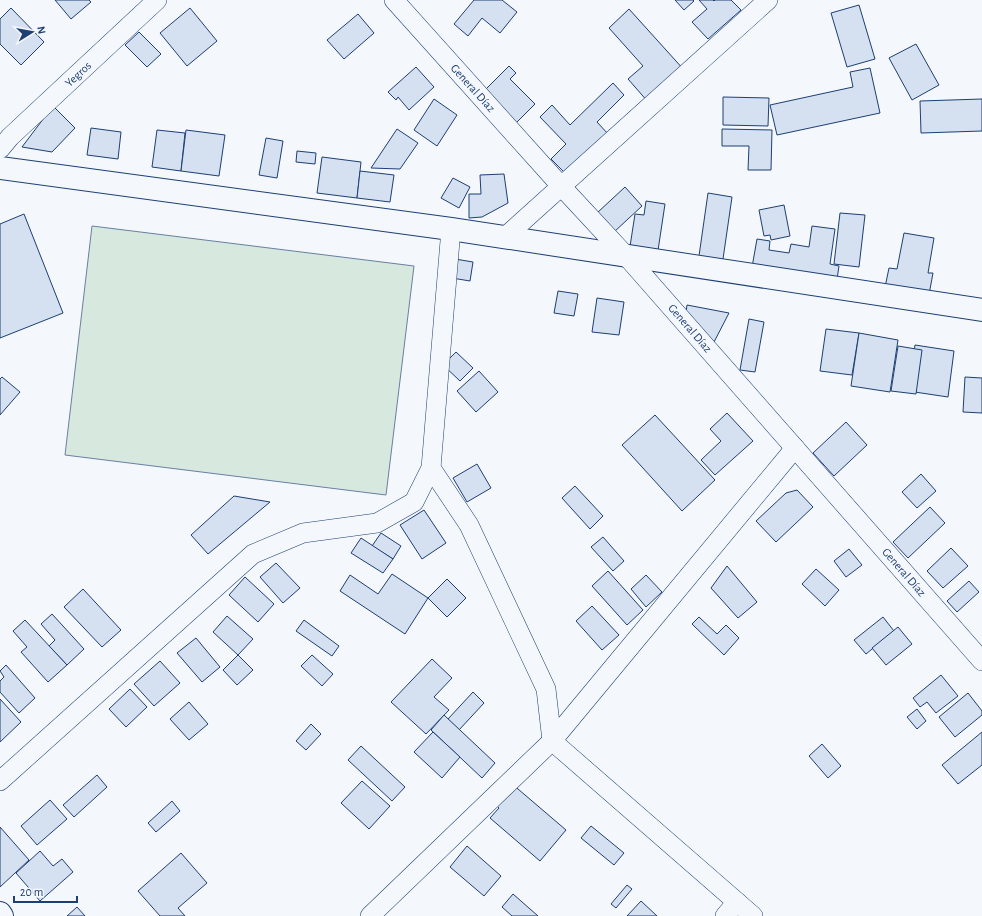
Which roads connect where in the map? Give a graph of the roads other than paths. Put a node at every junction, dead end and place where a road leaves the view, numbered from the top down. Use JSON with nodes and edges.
{"nodes":[{"id":1,"x":157,"y":0,"type":"edge"},
{"id":2,"x":394,"y":0,"type":"edge"},
{"id":3,"x":768,"y":0,"type":"edge"},
{"id":4,"x":0,"y":149,"type":"edge"},
{"id":5,"x":0,"y":168,"type":"edge"},
{"id":6,"x":560,"y":186,"type":"junction"},
{"id":7,"x":451,"y":229,"type":"junction"},
{"id":8,"x":505,"y":237,"type":"junction"},
{"id":9,"x":627,"y":257,"type":"junction"},
{"id":10,"x":982,"y":310,"type":"edge"},
{"id":11,"x":795,"y":448,"type":"junction"},
{"id":12,"x":431,"y":468,"type":"junction"},
{"id":13,"x":982,"y":661,"type":"edge"},
{"id":14,"x":552,"y":741,"type":"junction"},
{"id":15,"x":0,"y":781,"type":"edge"},
{"id":16,"x":731,"y":909,"type":"edge"},
{"id":17,"x":0,"y":913,"type":"edge"},
{"id":18,"x":2,"y":916,"type":"edge"},
{"id":19,"x":370,"y":916,"type":"edge"},
{"id":20,"x":752,"y":916,"type":"edge"}],
"edges":[{"from":1,"to":4,"type":"street","name":"Yegros"},
{"from":2,"to":6,"type":"street","name":"General Díaz"},
{"from":3,"to":6,"type":"street"},
{"from":5,"to":7,"type":"street"},
{"from":6,"to":8,"type":"street"},
{"from":6,"to":9,"type":"street","name":"General Díaz"},
{"from":7,"to":8,"type":"street"},
{"from":7,"to":12,"type":"street"},
{"from":8,"to":9,"type":"street"},
{"from":9,"to":10,"type":"street"},
{"from":9,"to":11,"type":"street","name":"General Díaz"},
{"from":11,"to":13,"type":"street","name":"General Díaz"},
{"from":11,"to":14,"type":"street"},
{"from":12,"to":14,"type":"street"},
{"from":12,"to":15,"type":"street"},
{"from":14,"to":16,"type":"street"},
{"from":14,"to":19,"type":"street"},
{"from":16,"to":20,"type":"street"},
{"from":17,"to":18,"type":"street"}]}
